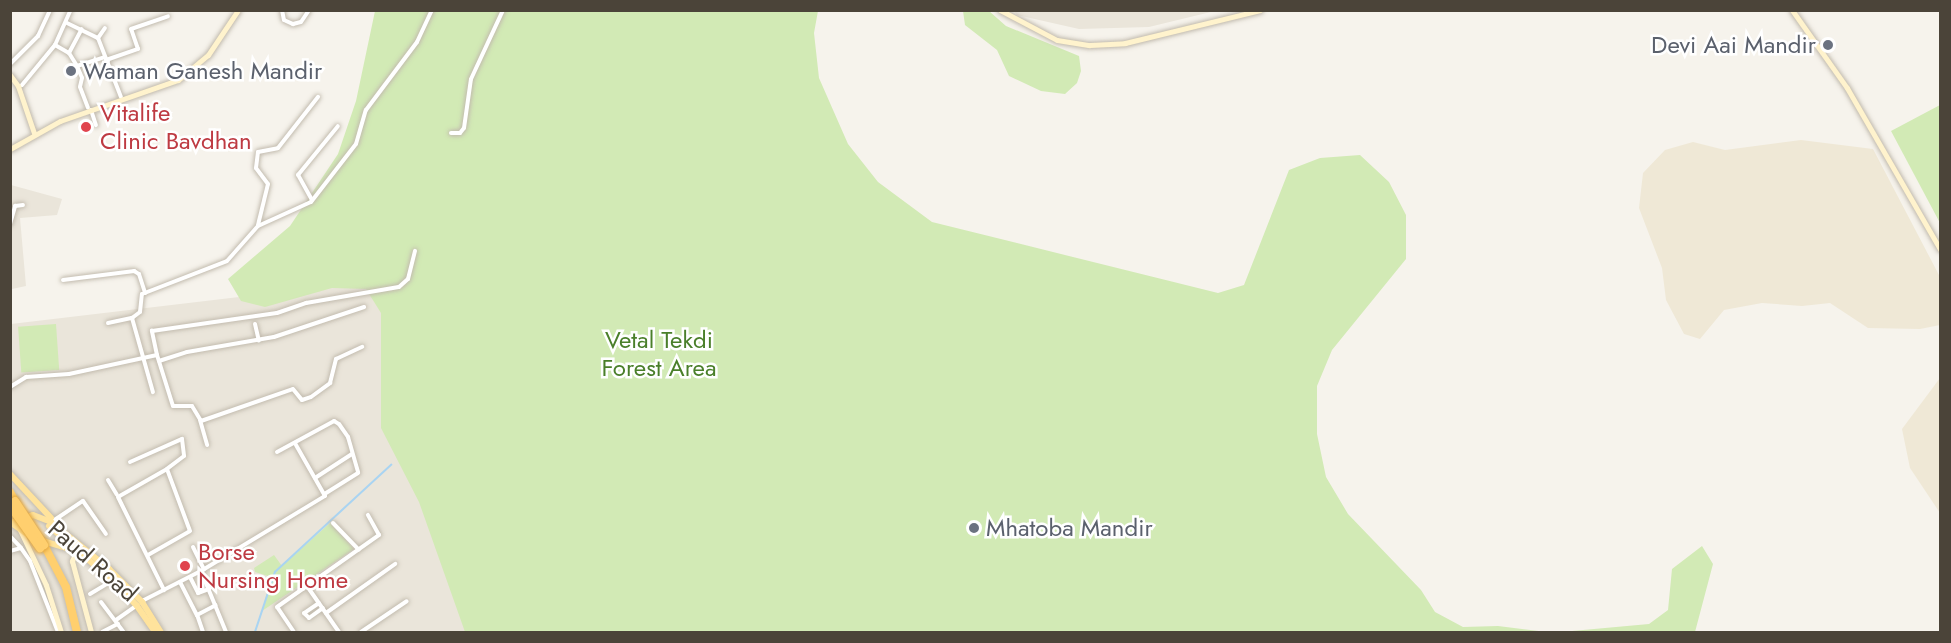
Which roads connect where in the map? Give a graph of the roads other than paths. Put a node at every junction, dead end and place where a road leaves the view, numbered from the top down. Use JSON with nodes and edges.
{"nodes":[{"id":1,"x":50,"y":10,"type":"edge"},
{"id":2,"x":238,"y":10,"type":"edge"},
{"id":3,"x":282,"y":10,"type":"edge"},
{"id":4,"x":309,"y":10,"type":"edge"},
{"id":5,"x":432,"y":10,"type":"edge"},
{"id":6,"x":503,"y":10,"type":"edge"},
{"id":7,"x":1000,"y":10,"type":"edge"},
{"id":8,"x":1260,"y":10,"type":"edge"},
{"id":9,"x":1792,"y":10,"type":"edge"},
{"id":10,"x":70,"y":11,"type":"edge"},
{"id":11,"x":168,"y":16,"type":"dead end"},
{"id":12,"x":67,"y":23,"type":"junction"},
{"id":13,"x":105,"y":28,"type":"dead end"},
{"id":14,"x":82,"y":29,"type":"junction"},
{"id":15,"x":98,"y":38,"type":"junction"},
{"id":16,"x":55,"y":45,"type":"junction"},
{"id":17,"x":69,"y":53,"type":"junction"},
{"id":18,"x":106,"y":58,"type":"junction"},
{"id":19,"x":10,"y":64,"type":"edge"},
{"id":20,"x":77,"y":66,"type":"junction"},
{"id":21,"x":10,"y":75,"type":"edge"},
{"id":22,"x":22,"y":85,"type":"dead end"},
{"id":23,"x":133,"y":95,"type":"junction"},
{"id":24,"x":121,"y":97,"type":"junction"},
{"id":25,"x":318,"y":97,"type":"dead end"},
{"id":26,"x":89,"y":109,"type":"junction"},
{"id":27,"x":96,"y":125,"type":"dead end"},
{"id":28,"x":338,"y":126,"type":"dead end"},
{"id":29,"x":33,"y":132,"type":"junction"},
{"id":30,"x":451,"y":133,"type":"dead end"},
{"id":31,"x":10,"y":147,"type":"edge"},
{"id":32,"x":312,"y":200,"type":"junction"},
{"id":33,"x":23,"y":205,"type":"dead end"},
{"id":34,"x":10,"y":224,"type":"edge"},
{"id":35,"x":258,"y":226,"type":"junction"},
{"id":36,"x":1941,"y":249,"type":"edge"},
{"id":37,"x":415,"y":251,"type":"dead end"},
{"id":38,"x":63,"y":280,"type":"dead end"},
{"id":39,"x":145,"y":293,"type":"junction"},
{"id":40,"x":364,"y":308,"type":"dead end"},
{"id":41,"x":132,"y":318,"type":"junction"},
{"id":42,"x":108,"y":323,"type":"dead end"},
{"id":43,"x":255,"y":324,"type":"dead end"},
{"id":44,"x":259,"y":341,"type":"junction"},
{"id":45,"x":362,"y":347,"type":"dead end"},
{"id":46,"x":145,"y":358,"type":"junction"},
{"id":47,"x":158,"y":358,"type":"junction"},
{"id":48,"x":10,"y":387,"type":"edge"},
{"id":49,"x":153,"y":392,"type":"dead end"},
{"id":50,"x":200,"y":420,"type":"junction"},
{"id":51,"x":207,"y":445,"type":"dead end"},
{"id":52,"x":296,"y":446,"type":"junction"},
{"id":53,"x":277,"y":453,"type":"dead end"},
{"id":54,"x":352,"y":454,"type":"junction"},
{"id":55,"x":130,"y":462,"type":"dead end"},
{"id":56,"x":167,"y":469,"type":"junction"},
{"id":57,"x":10,"y":474,"type":"edge"},
{"id":58,"x":314,"y":478,"type":"junction"},
{"id":59,"x":108,"y":480,"type":"dead end"},
{"id":60,"x":325,"y":495,"type":"junction"},
{"id":61,"x":118,"y":496,"type":"junction"},
{"id":62,"x":12,"y":498,"type":"edge"},
{"id":63,"x":368,"y":515,"type":"dead end"},
{"id":64,"x":53,"y":520,"type":"junction"},
{"id":65,"x":11,"y":521,"type":"edge"},
{"id":66,"x":333,"y":523,"type":"dead end"},
{"id":67,"x":24,"y":530,"type":"junction"},
{"id":68,"x":106,"y":534,"type":"dead end"},
{"id":69,"x":10,"y":536,"type":"edge"},
{"id":70,"x":70,"y":538,"type":"junction"},
{"id":71,"x":42,"y":546,"type":"junction"},
{"id":72,"x":193,"y":547,"type":"dead end"},
{"id":73,"x":21,"y":548,"type":"junction"},
{"id":74,"x":359,"y":550,"type":"junction"},
{"id":75,"x":10,"y":551,"type":"edge"},
{"id":76,"x":76,"y":551,"type":"junction"},
{"id":77,"x":148,"y":555,"type":"junction"},
{"id":78,"x":395,"y":564,"type":"dead end"},
{"id":79,"x":202,"y":571,"type":"junction"},
{"id":80,"x":190,"y":577,"type":"junction"},
{"id":81,"x":112,"y":580,"type":"junction"},
{"id":82,"x":180,"y":582,"type":"junction"},
{"id":83,"x":307,"y":586,"type":"junction"},
{"id":84,"x":209,"y":589,"type":"junction"},
{"id":85,"x":164,"y":590,"type":"junction"},
{"id":86,"x":90,"y":594,"type":"dead end"},
{"id":87,"x":407,"y":601,"type":"dead end"},
{"id":88,"x":101,"y":602,"type":"dead end"},
{"id":89,"x":139,"y":604,"type":"junction"},
{"id":90,"x":318,"y":604,"type":"junction"},
{"id":91,"x":216,"y":605,"type":"junction"},
{"id":92,"x":321,"y":609,"type":"junction"},
{"id":93,"x":326,"y":613,"type":"junction"},
{"id":94,"x":197,"y":615,"type":"junction"},
{"id":95,"x":56,"y":618,"type":"junction"},
{"id":96,"x":117,"y":622,"type":"junction"},
{"id":97,"x":124,"y":632,"type":"edge"},
{"id":98,"x":59,"y":633,"type":"edge"},
{"id":99,"x":72,"y":633,"type":"edge"},
{"id":100,"x":77,"y":633,"type":"edge"},
{"id":101,"x":91,"y":633,"type":"edge"},
{"id":102,"x":102,"y":633,"type":"edge"},
{"id":103,"x":154,"y":633,"type":"edge"},
{"id":104,"x":161,"y":633,"type":"edge"},
{"id":105,"x":203,"y":633,"type":"edge"},
{"id":106,"x":226,"y":633,"type":"edge"},
{"id":107,"x":294,"y":633,"type":"edge"},
{"id":108,"x":339,"y":633,"type":"edge"},
{"id":109,"x":361,"y":633,"type":"edge"}],
"edges":[{"from":1,"to":19,"type":"street"},
{"from":2,"to":23,"type":"main road"},
{"from":3,"to":4,"type":"street"},
{"from":5,"to":32,"type":"street"},
{"from":6,"to":30,"type":"street"},
{"from":7,"to":8,"type":"main road"},
{"from":9,"to":36,"type":"main road"},
{"from":10,"to":12,"type":"street"},
{"from":11,"to":18,"type":"street"},
{"from":12,"to":14,"type":"street"},
{"from":12,"to":16,"type":"street"},
{"from":13,"to":15,"type":"street"},
{"from":14,"to":15,"type":"street"},
{"from":14,"to":17,"type":"street"},
{"from":15,"to":18,"type":"street"},
{"from":16,"to":17,"type":"street"},
{"from":16,"to":22,"type":"street"},
{"from":17,"to":20,"type":"street"},
{"from":18,"to":20,"type":"street"},
{"from":18,"to":24,"type":"street"},
{"from":20,"to":26,"type":"street"},
{"from":21,"to":29,"type":"main road"},
{"from":23,"to":24,"type":"main road"},
{"from":23,"to":26,"type":"main road"},
{"from":24,"to":26,"type":"main road"},
{"from":25,"to":35,"type":"street"},
{"from":26,"to":27,"type":"street"},
{"from":26,"to":29,"type":"main road"},
{"from":28,"to":32,"type":"street"},
{"from":29,"to":31,"type":"main road"},
{"from":32,"to":35,"type":"street"},
{"from":33,"to":34,"type":"street"},
{"from":35,"to":39,"type":"street"},
{"from":37,"to":47,"type":"street"},
{"from":38,"to":39,"type":"street"},
{"from":39,"to":41,"type":"street"},
{"from":40,"to":44,"type":"street"},
{"from":41,"to":42,"type":"street"},
{"from":41,"to":46,"type":"street"},
{"from":43,"to":44,"type":"street"},
{"from":44,"to":47,"type":"street"},
{"from":45,"to":50,"type":"street"},
{"from":46,"to":47,"type":"street"},
{"from":46,"to":48,"type":"street"},
{"from":46,"to":49,"type":"street"},
{"from":47,"to":50,"type":"street"},
{"from":50,"to":51,"type":"street"},
{"from":52,"to":53,"type":"street"},
{"from":52,"to":54,"type":"street"},
{"from":52,"to":58,"type":"street"},
{"from":54,"to":58,"type":"street"},
{"from":54,"to":60,"type":"street"},
{"from":55,"to":56,"type":"street"},
{"from":56,"to":61,"type":"street"},
{"from":56,"to":77,"type":"street"},
{"from":57,"to":64,"type":"main road"},
{"from":58,"to":60,"type":"street"},
{"from":59,"to":61,"type":"street"},
{"from":60,"to":79,"type":"street"},
{"from":61,"to":77,"type":"street"},
{"from":62,"to":67,"type":"highway","bridge":true},
{"from":62,"to":71,"type":"highway","bridge":true},
{"from":63,"to":74,"type":"street"},
{"from":64,"to":68,"type":"street"},
{"from":64,"to":70,"type":"main road"},
{"from":65,"to":67,"type":"highway","bridge":true},
{"from":65,"to":70,"type":"main road","name":"Paud Road"},
{"from":65,"to":76,"type":"main road","name":"Paud Road"},
{"from":66,"to":74,"type":"street"},
{"from":67,"to":71,"type":"highway","bridge":true},
{"from":67,"to":76,"type":"main road","name":"Paud Road"},
{"from":67,"to":95,"type":"main road"},
{"from":69,"to":73,"type":"street"},
{"from":70,"to":89,"type":"main road","name":"Paud Road"},
{"from":71,"to":99,"type":"highway"},
{"from":71,"to":100,"type":"highway"},
{"from":72,"to":79,"type":"street"},
{"from":73,"to":75,"type":"street"},
{"from":73,"to":95,"type":"street"},
{"from":74,"to":83,"type":"street"},
{"from":76,"to":81,"type":"main road","name":"Paud Road"},
{"from":76,"to":101,"type":"main road"},
{"from":77,"to":85,"type":"street"},
{"from":78,"to":93,"type":"street"},
{"from":79,"to":80,"type":"street"},
{"from":79,"to":84,"type":"street"},
{"from":80,"to":82,"type":"street"},
{"from":80,"to":84,"type":"street"},
{"from":81,"to":86,"type":"street"},
{"from":81,"to":89,"type":"main road","name":"Paud Road"},
{"from":82,"to":85,"type":"street"},
{"from":82,"to":94,"type":"street"},
{"from":83,"to":90,"type":"street"},
{"from":83,"to":107,"type":"street"},
{"from":84,"to":91,"type":"street"},
{"from":85,"to":89,"type":"street"},
{"from":87,"to":109,"type":"street"},
{"from":88,"to":96,"type":"street"},
{"from":89,"to":96,"type":"street"},
{"from":89,"to":103,"type":"main road","name":"Paud Road"},
{"from":89,"to":104,"type":"main road","name":"Paud Road"},
{"from":90,"to":92,"type":"street"},
{"from":90,"to":92,"type":"street"},
{"from":91,"to":94,"type":"street"},
{"from":91,"to":106,"type":"street"},
{"from":92,"to":93,"type":"street"},
{"from":93,"to":108,"type":"street"},
{"from":94,"to":105,"type":"street"},
{"from":95,"to":98,"type":"main road"},
{"from":96,"to":97,"type":"street"},
{"from":96,"to":102,"type":"street"}]}
